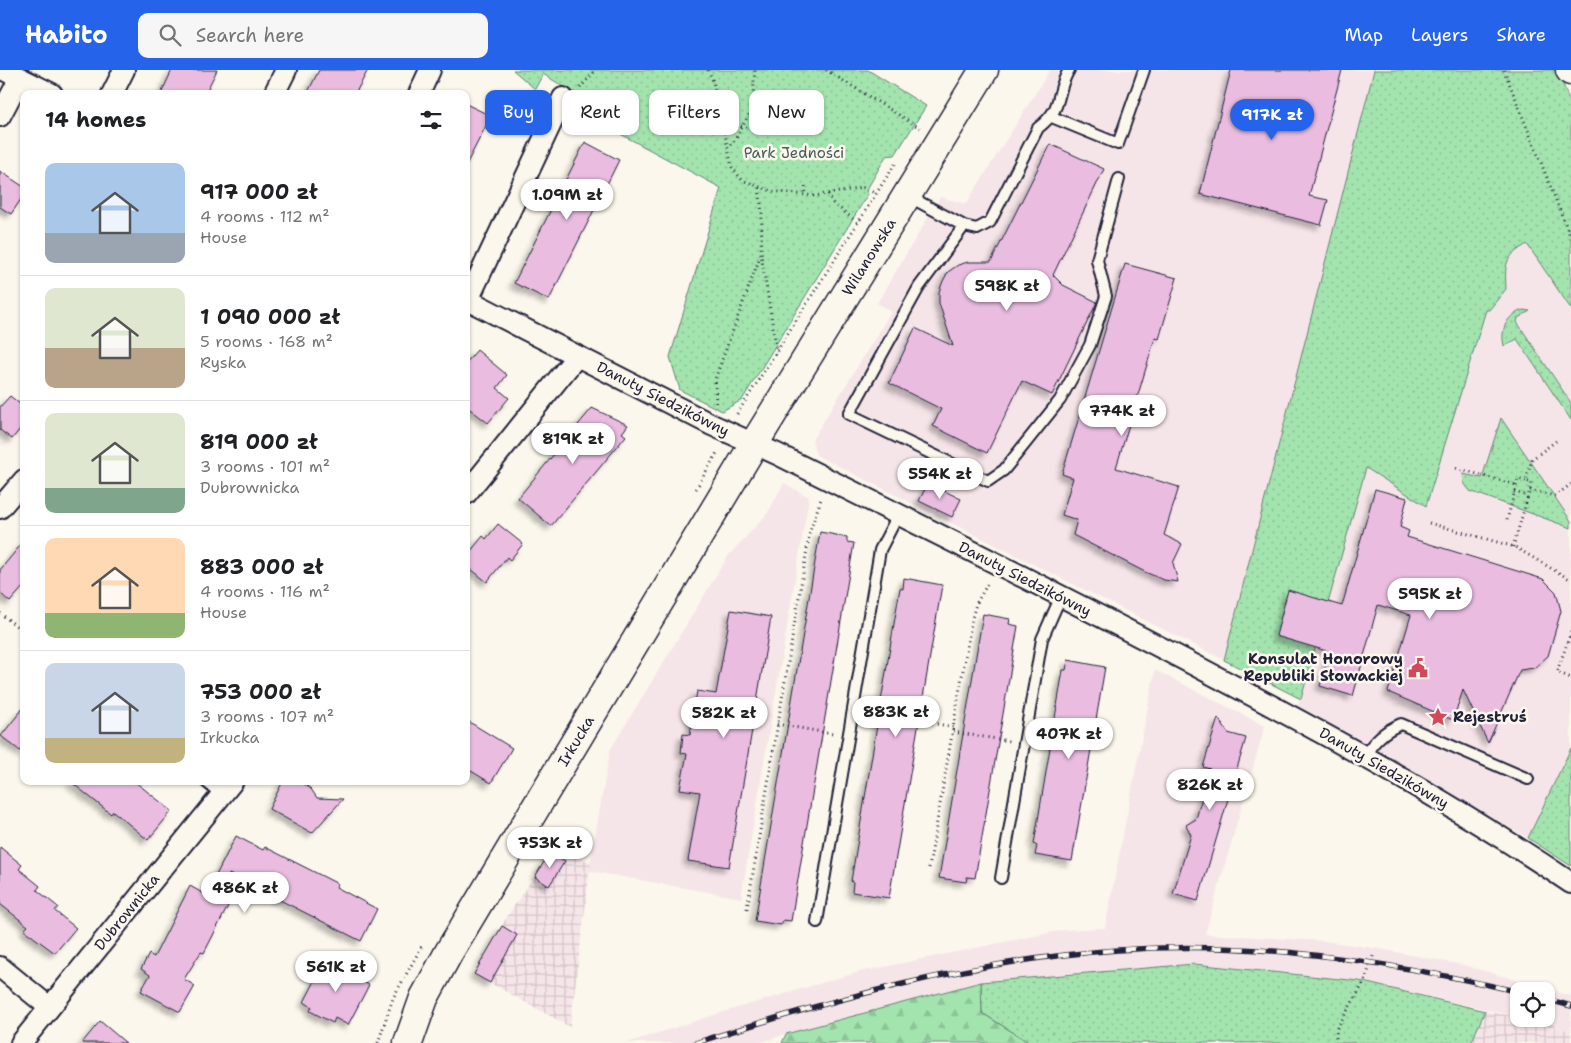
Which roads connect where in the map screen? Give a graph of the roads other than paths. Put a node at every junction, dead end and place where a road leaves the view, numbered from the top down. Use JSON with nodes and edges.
{"nodes":[{"id":1,"x":124,"y":70,"type":"edge"},
{"id":2,"x":286,"y":70,"type":"edge"},
{"id":3,"x":430,"y":70,"type":"edge"},
{"id":4,"x":984,"y":70,"type":"edge"},
{"id":5,"x":1069,"y":70,"type":"edge"},
{"id":6,"x":1144,"y":70,"type":"edge"},
{"id":7,"x":12,"y":74,"type":"edge"},
{"id":8,"x":44,"y":90,"type":"edge"},
{"id":9,"x":114,"y":90,"type":"edge"},
{"id":10,"x":276,"y":90,"type":"edge"},
{"id":11,"x":421,"y":90,"type":"edge"},
{"id":12,"x":562,"y":100,"type":"edge"},
{"id":13,"x":0,"y":116,"type":"edge"},
{"id":14,"x":1052,"y":117,"type":"junction"},
{"id":15,"x":1119,"y":179,"type":"dead end"},
{"id":16,"x":907,"y":196,"type":"junction"},
{"id":17,"x":964,"y":226,"type":"junction"},
{"id":18,"x":470,"y":293,"type":"edge"},
{"id":19,"x":470,"y":301,"type":"edge"},
{"id":20,"x":577,"y":356,"type":"junction"},
{"id":21,"x":754,"y":444,"type":"junction"},
{"id":22,"x":20,"y":485,"type":"edge"},
{"id":23,"x":470,"y":489,"type":"edge"},
{"id":24,"x":0,"y":508,"type":"edge"},
{"id":25,"x":898,"y":515,"type":"junction"},
{"id":26,"x":1061,"y":596,"type":"junction"},
{"id":27,"x":1365,"y":755,"type":"junction"},
{"id":28,"x":1528,"y":779,"type":"dead end"},
{"id":29,"x":227,"y":788,"type":"edge"},
{"id":30,"x":1001,"y":878,"type":"dead end"},
{"id":31,"x":1571,"y":883,"type":"edge"},
{"id":32,"x":817,"y":922,"type":"dead end"},
{"id":33,"x":0,"y":967,"type":"edge"},
{"id":34,"x":49,"y":1007,"type":"junction"},
{"id":35,"x":21,"y":1043,"type":"edge"},
{"id":36,"x":408,"y":1043,"type":"edge"}],
"edges":[{"from":1,"to":9,"type":"street"},
{"from":2,"to":10,"type":"street"},
{"from":3,"to":11,"type":"street"},
{"from":4,"to":16,"type":"street","name":"Wilanowska"},
{"from":5,"to":14,"type":"lane"},
{"from":6,"to":14,"type":"lane"},
{"from":7,"to":8,"type":"street"},
{"from":7,"to":13,"type":"street"},
{"from":12,"to":18,"type":"street"},
{"from":14,"to":17,"type":"lane"},
{"from":15,"to":17,"type":"lane"},
{"from":16,"to":17,"type":"lane"},
{"from":16,"to":21,"type":"street","name":"Wilanowska"},
{"from":19,"to":20,"type":"street","name":"Danuty Siedzikówny"},
{"from":20,"to":21,"type":"street","name":"Danuty Siedzikówny"},
{"from":20,"to":23,"type":"street"},
{"from":21,"to":25,"type":"street","name":"Danuty Siedzikówny"},
{"from":21,"to":36,"type":"street","name":"Irkucka"},
{"from":22,"to":24,"type":"street"},
{"from":25,"to":26,"type":"street","name":"Danuty Siedzikówny"},
{"from":25,"to":32,"type":"lane"},
{"from":26,"to":27,"type":"street","name":"Danuty Siedzikówny"},
{"from":26,"to":30,"type":"lane"},
{"from":27,"to":28,"type":"lane"},
{"from":27,"to":31,"type":"street","name":"Danuty Siedzikówny"},
{"from":29,"to":34,"type":"street","name":"Dubrownicka"},
{"from":33,"to":34,"type":"street"},
{"from":34,"to":35,"type":"street","name":"Dubrownicka"}]}
